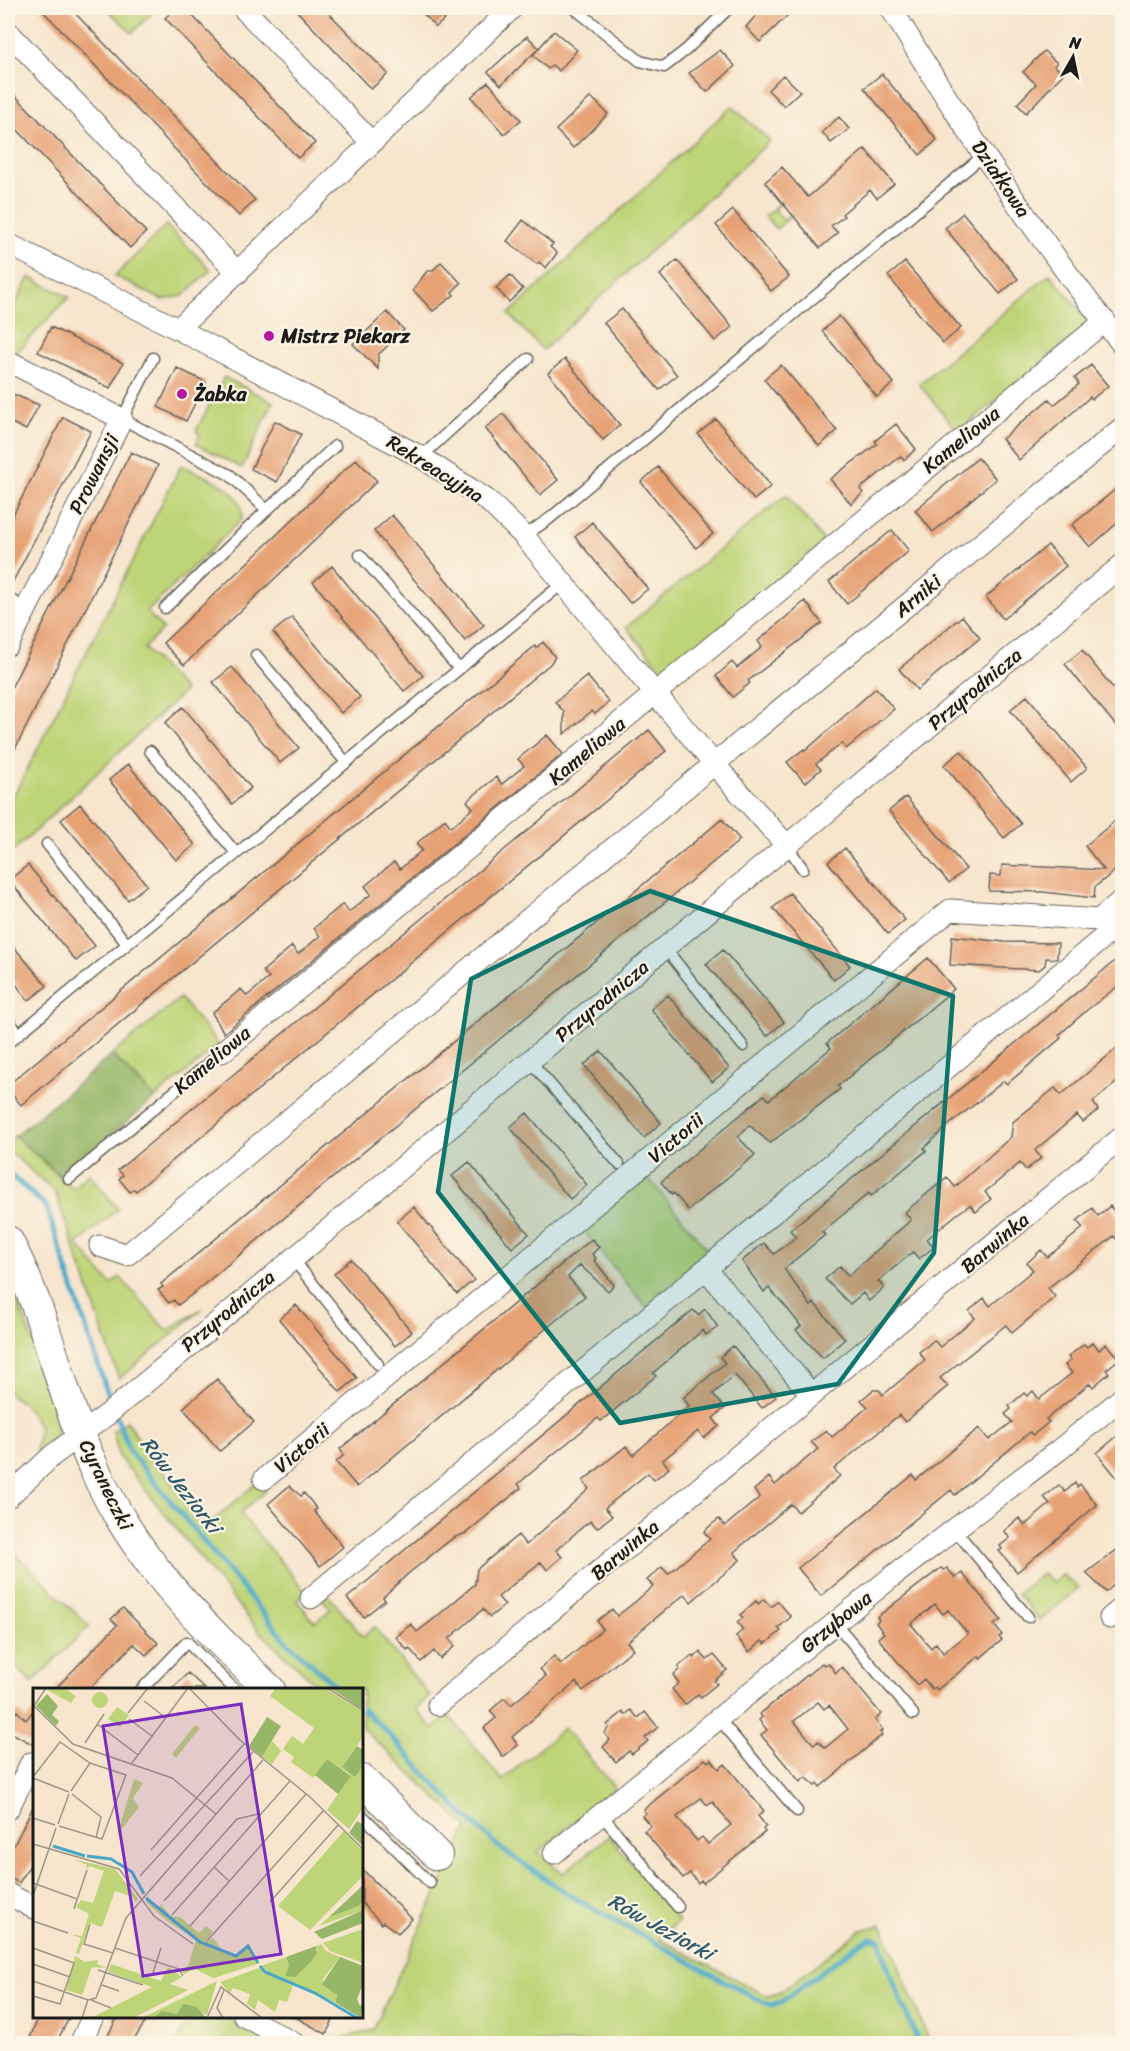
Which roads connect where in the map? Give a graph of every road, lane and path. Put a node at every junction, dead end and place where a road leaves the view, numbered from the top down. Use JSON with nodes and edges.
{"nodes":[{"id":1,"x":243,"y":8,"type":"edge"},
{"id":2,"x":574,"y":8,"type":"edge"},
{"id":3,"x":729,"y":8,"type":"edge"},
{"id":4,"x":891,"y":8,"type":"edge"},
{"id":5,"x":508,"y":9,"type":"edge"},
{"id":6,"x":8,"y":32,"type":"edge"},
{"id":7,"x":372,"y":142,"type":"junction"},
{"id":8,"x":984,"y":155,"type":"junction"},
{"id":9,"x":8,"y":244,"type":"edge"},
{"id":10,"x":238,"y":273,"type":"junction"},
{"id":11,"x":1105,"y":321,"type":"junction"},
{"id":12,"x":178,"y":329,"type":"junction"},
{"id":13,"x":1122,"y":344,"type":"edge"},
{"id":14,"x":153,"y":358,"type":"dead end"},
{"id":15,"x":528,"y":359,"type":"dead end"},
{"id":16,"x":8,"y":361,"type":"edge"},
{"id":17,"x":122,"y":419,"type":"junction"},
{"id":18,"x":1122,"y":428,"type":"edge"},
{"id":19,"x":335,"y":446,"type":"dead end"},
{"id":20,"x":421,"y":457,"type":"junction"},
{"id":21,"x":267,"y":510,"type":"junction"},
{"id":22,"x":524,"y":536,"type":"junction"},
{"id":23,"x":360,"y":555,"type":"dead end"},
{"id":24,"x":1122,"y":566,"type":"edge"},
{"id":25,"x":563,"y":583,"type":"junction"},
{"id":26,"x":16,"y":603,"type":"edge"},
{"id":27,"x":165,"y":608,"type":"dead end"},
{"id":28,"x":8,"y":645,"type":"edge"},
{"id":29,"x":256,"y":655,"type":"dead end"},
{"id":30,"x":459,"y":669,"type":"junction"},
{"id":31,"x":655,"y":693,"type":"junction"},
{"id":32,"x":150,"y":752,"type":"dead end"},
{"id":33,"x":345,"y":761,"type":"junction"},
{"id":34,"x":714,"y":764,"type":"junction"},
{"id":35,"x":47,"y":844,"type":"dead end"},
{"id":36,"x":788,"y":847,"type":"junction"},
{"id":37,"x":236,"y":853,"type":"junction"},
{"id":38,"x":803,"y":869,"type":"dead end"},
{"id":39,"x":1122,"y":900,"type":"edge"},
{"id":40,"x":1122,"y":922,"type":"edge"},
{"id":41,"x":127,"y":944,"type":"junction"},
{"id":42,"x":665,"y":948,"type":"junction"},
{"id":43,"x":8,"y":1020,"type":"edge"},
{"id":44,"x":19,"y":1034,"type":"junction"},
{"id":45,"x":8,"y":1043,"type":"edge"},
{"id":46,"x":743,"y":1046,"type":"dead end"},
{"id":47,"x":222,"y":1052,"type":"joint"},
{"id":48,"x":530,"y":1061,"type":"junction"},
{"id":49,"x":1122,"y":1137,"type":"edge"},
{"id":50,"x":619,"y":1164,"type":"dead end"},
{"id":51,"x":69,"y":1179,"type":"dead end"},
{"id":52,"x":8,"y":1241,"type":"edge"},
{"id":53,"x":100,"y":1246,"type":"dead end"},
{"id":54,"x":292,"y":1258,"type":"junction"},
{"id":55,"x":706,"y":1269,"type":"junction"},
{"id":56,"x":378,"y":1364,"type":"dead end"},
{"id":57,"x":812,"y":1395,"type":"junction"},
{"id":58,"x":1122,"y":1398,"type":"edge"},
{"id":59,"x":80,"y":1433,"type":"junction"},
{"id":60,"x":264,"y":1479,"type":"dead end"},
{"id":61,"x":8,"y":1497,"type":"edge"},
{"id":62,"x":955,"y":1530,"type":"junction"},
{"id":63,"x":310,"y":1598,"type":"dead end"},
{"id":64,"x":1029,"y":1617,"type":"dead end"},
{"id":65,"x":835,"y":1623,"type":"junction"},
{"id":66,"x":142,"y":1688,"type":"edge"},
{"id":67,"x":234,"y":1688,"type":"edge"},
{"id":68,"x":269,"y":1688,"type":"edge"},
{"id":69,"x":438,"y":1705,"type":"dead end"},
{"id":70,"x":913,"y":1714,"type":"dead end"},
{"id":71,"x":718,"y":1718,"type":"junction"},
{"id":72,"x":31,"y":1763,"type":"dead end"},
{"id":73,"x":363,"y":1781,"type":"edge"},
{"id":74,"x":8,"y":1809,"type":"edge"},
{"id":75,"x":797,"y":1811,"type":"dead end"},
{"id":76,"x":601,"y":1814,"type":"junction"},
{"id":77,"x":363,"y":1816,"type":"edge"},
{"id":78,"x":554,"y":1853,"type":"dead end"},
{"id":79,"x":437,"y":1854,"type":"dead end"},
{"id":80,"x":430,"y":1883,"type":"dead end"},
{"id":81,"x":8,"y":1894,"type":"edge"},
{"id":82,"x":678,"y":1906,"type":"dead end"},
{"id":83,"x":33,"y":1907,"type":"edge"},
{"id":84,"x":92,"y":2018,"type":"edge"},
{"id":85,"x":253,"y":2018,"type":"edge"},
{"id":86,"x":279,"y":2024,"type":"edge"},
{"id":87,"x":80,"y":2043,"type":"edge"},
{"id":88,"x":295,"y":2043,"type":"edge"}],
"edges":[{"from":1,"to":7,"type":"street"},
{"from":2,"to":3,"type":"lane"},
{"from":4,"to":8,"type":"street","name":"Działkowa"},
{"from":5,"to":7,"type":"street"},
{"from":6,"to":10,"type":"street"},
{"from":7,"to":10,"type":"street"},
{"from":8,"to":11,"type":"street","name":"Działkowa"},
{"from":8,"to":22,"type":"lane"},
{"from":9,"to":12,"type":"street","name":"Rekreacyjna"},
{"from":10,"to":12,"type":"street"},
{"from":11,"to":13,"type":"street","name":"Działkowa"},
{"from":11,"to":31,"type":"street","name":"Kameliowa"},
{"from":12,"to":20,"type":"street","name":"Rekreacyjna"},
{"from":14,"to":17,"type":"lane"},
{"from":15,"to":20,"type":"lane"},
{"from":16,"to":17,"type":"street","name":"Prowansji"},
{"from":17,"to":21,"type":"lane"},
{"from":17,"to":26,"type":"street","name":"Prowansji"},
{"from":18,"to":34,"type":"street","name":"Arniki"},
{"from":19,"to":21,"type":"lane"},
{"from":20,"to":22,"type":"street","name":"Rekreacyjna"},
{"from":21,"to":27,"type":"lane"},
{"from":22,"to":25,"type":"street","name":"Rekreacyjna"},
{"from":23,"to":30,"type":"lane"},
{"from":24,"to":36,"type":"street","name":"Przyrodnicza"},
{"from":25,"to":30,"type":"lane"},
{"from":25,"to":31,"type":"street","name":"Rekreacyjna"},
{"from":26,"to":28,"type":"street","name":"Prowansji"},
{"from":29,"to":33,"type":"lane"},
{"from":30,"to":33,"type":"lane"},
{"from":31,"to":34,"type":"street","name":"Rekreacyjna"},
{"from":31,"to":47,"type":"street","name":"Kameliowa"},
{"from":32,"to":37,"type":"lane"},
{"from":33,"to":37,"type":"lane"},
{"from":34,"to":36,"type":"street","name":"Rekreacyjna"},
{"from":34,"to":53,"type":"street","name":"Arniki"},
{"from":35,"to":41,"type":"lane"},
{"from":36,"to":38,"type":"lane"},
{"from":36,"to":42,"type":"street","name":"Przyrodnicza"},
{"from":37,"to":41,"type":"lane"},
{"from":39,"to":60,"type":"street","name":"Victorii"},
{"from":40,"to":55,"type":"street"},
{"from":41,"to":44,"type":"lane"},
{"from":42,"to":46,"type":"lane"},
{"from":42,"to":48,"type":"street","name":"Przyrodnicza"},
{"from":43,"to":44,"type":"lane"},
{"from":44,"to":45,"type":"lane"},
{"from":47,"to":51,"type":"lane","name":"Kameliowa"},
{"from":48,"to":50,"type":"lane"},
{"from":48,"to":54,"type":"street","name":"Przyrodnicza"},
{"from":49,"to":57,"type":"street","name":"Barwinka"},
{"from":52,"to":59,"type":"street","name":"Cyraneczki"},
{"from":54,"to":56,"type":"lane"},
{"from":54,"to":59,"type":"street","name":"Przyrodnicza"},
{"from":55,"to":57,"type":"street"},
{"from":55,"to":63,"type":"street"},
{"from":57,"to":69,"type":"street","name":"Barwinka"},
{"from":58,"to":62,"type":"street","name":"Grzybowa"},
{"from":59,"to":61,"type":"street","name":"Przyrodnicza"},
{"from":59,"to":68,"type":"street","name":"Cyraneczki"},
{"from":62,"to":64,"type":"lane"},
{"from":62,"to":65,"type":"street","name":"Grzybowa"},
{"from":65,"to":70,"type":"lane"},
{"from":65,"to":71,"type":"street","name":"Grzybowa"},
{"from":66,"to":67,"type":"lane"},
{"from":71,"to":75,"type":"lane"},
{"from":71,"to":76,"type":"street","name":"Grzybowa"},
{"from":72,"to":74,"type":"street"},
{"from":73,"to":79,"type":"street"},
{"from":76,"to":78,"type":"street","name":"Grzybowa"},
{"from":76,"to":82,"type":"lane"},
{"from":77,"to":80,"type":"lane"},
{"from":81,"to":83,"type":"street"},
{"from":84,"to":87,"type":"street"},
{"from":85,"to":86,"type":"street"},
{"from":86,"to":88,"type":"street"}]}
